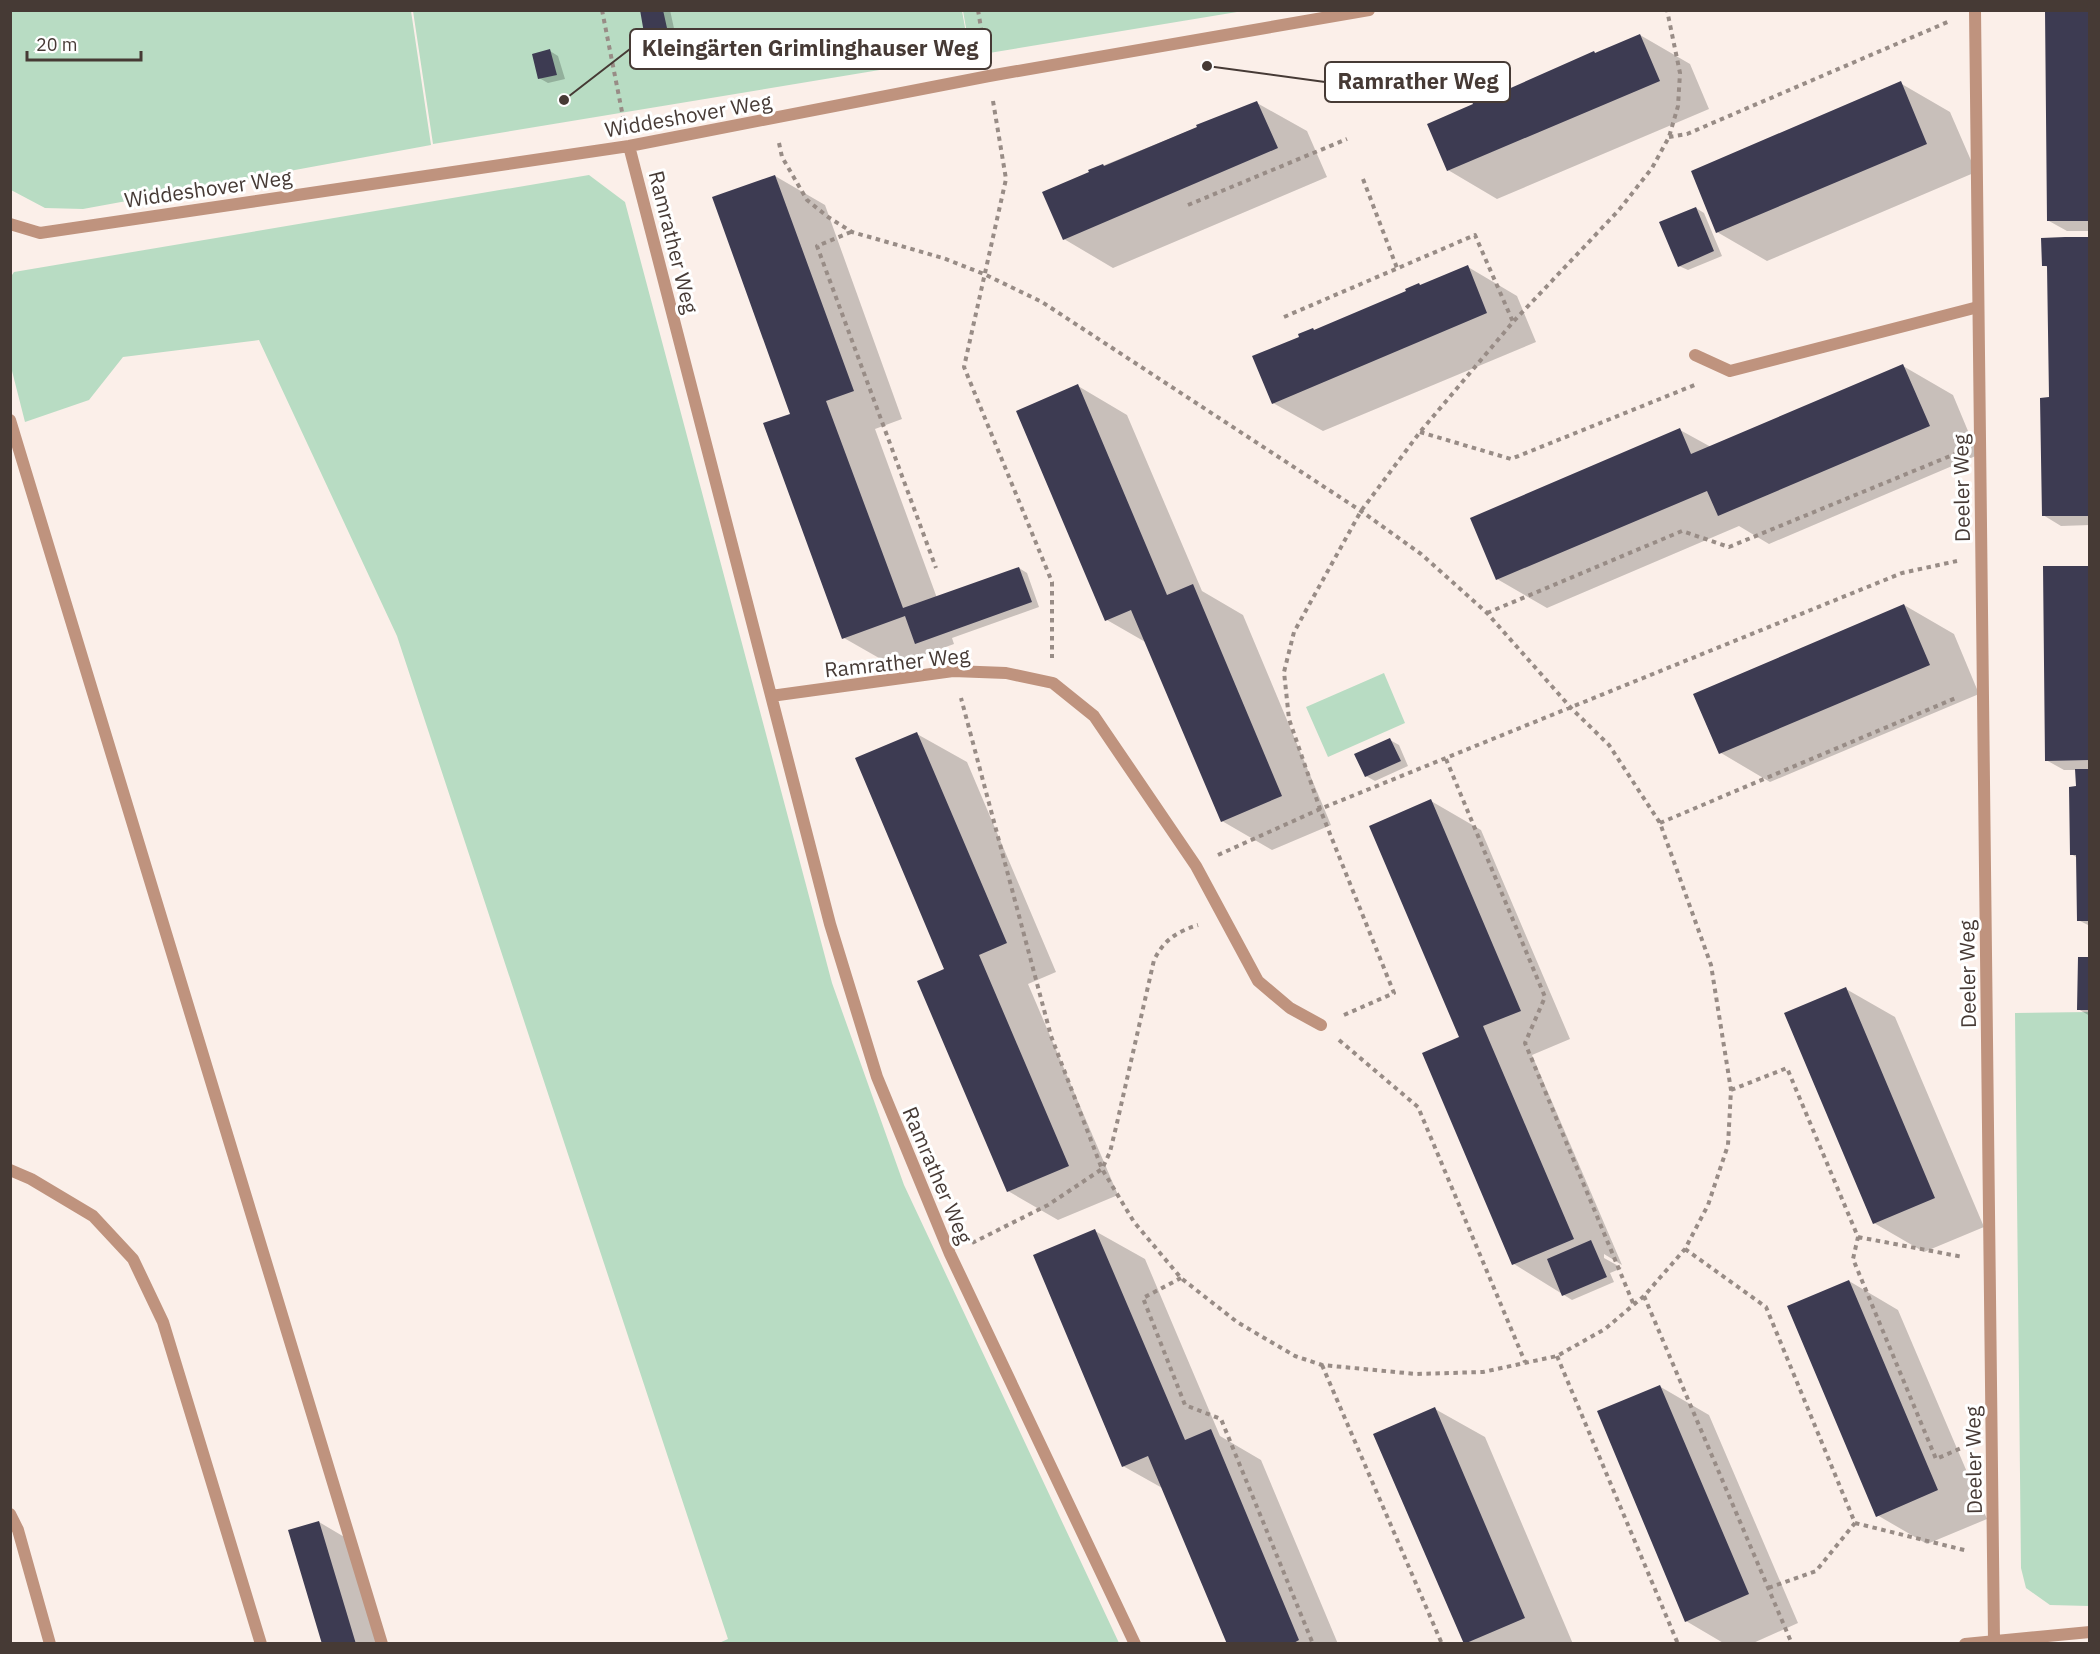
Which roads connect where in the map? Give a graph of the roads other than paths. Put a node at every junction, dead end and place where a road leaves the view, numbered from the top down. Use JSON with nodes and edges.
{"nodes":[{"id":1,"x":1369,"y":10,"type":"edge"},
{"id":2,"x":1975,"y":11,"type":"edge"},
{"id":3,"x":629,"y":146,"type":"junction"},
{"id":4,"x":10,"y":224,"type":"edge"},
{"id":5,"x":1978,"y":307,"type":"junction"},
{"id":6,"x":1695,"y":355,"type":"dead end"},
{"id":7,"x":10,"y":420,"type":"edge"},
{"id":8,"x":771,"y":696,"type":"junction"},
{"id":9,"x":1321,"y":1025,"type":"road end"},
{"id":10,"x":10,"y":1170,"type":"edge"},
{"id":11,"x":10,"y":1514,"type":"edge"},
{"id":12,"x":2090,"y":1632,"type":"edge"},
{"id":13,"x":1994,"y":1641,"type":"junction"},
{"id":14,"x":50,"y":1644,"type":"edge"},
{"id":15,"x":261,"y":1644,"type":"edge"},
{"id":16,"x":382,"y":1644,"type":"edge"},
{"id":17,"x":1135,"y":1644,"type":"edge"},
{"id":18,"x":1965,"y":1644,"type":"edge"}],
"edges":[{"from":1,"to":3,"type":"street","name":"Widdeshover Weg"},
{"from":2,"to":5,"type":"street","name":"Deeler Weg"},
{"from":3,"to":4,"type":"street","name":"Widdeshover Weg"},
{"from":3,"to":8,"type":"street","name":"Ramrather Weg"},
{"from":5,"to":6,"type":"street"},
{"from":5,"to":13,"type":"street","name":"Deeler Weg"},
{"from":7,"to":16,"type":"street"},
{"from":8,"to":9,"type":"street","name":"Ramrather Weg"},
{"from":8,"to":17,"type":"street","name":"Ramrather Weg"},
{"from":10,"to":15,"type":"street"},
{"from":11,"to":14,"type":"street"},
{"from":12,"to":13,"type":"street"},
{"from":13,"to":18,"type":"street"}]}
